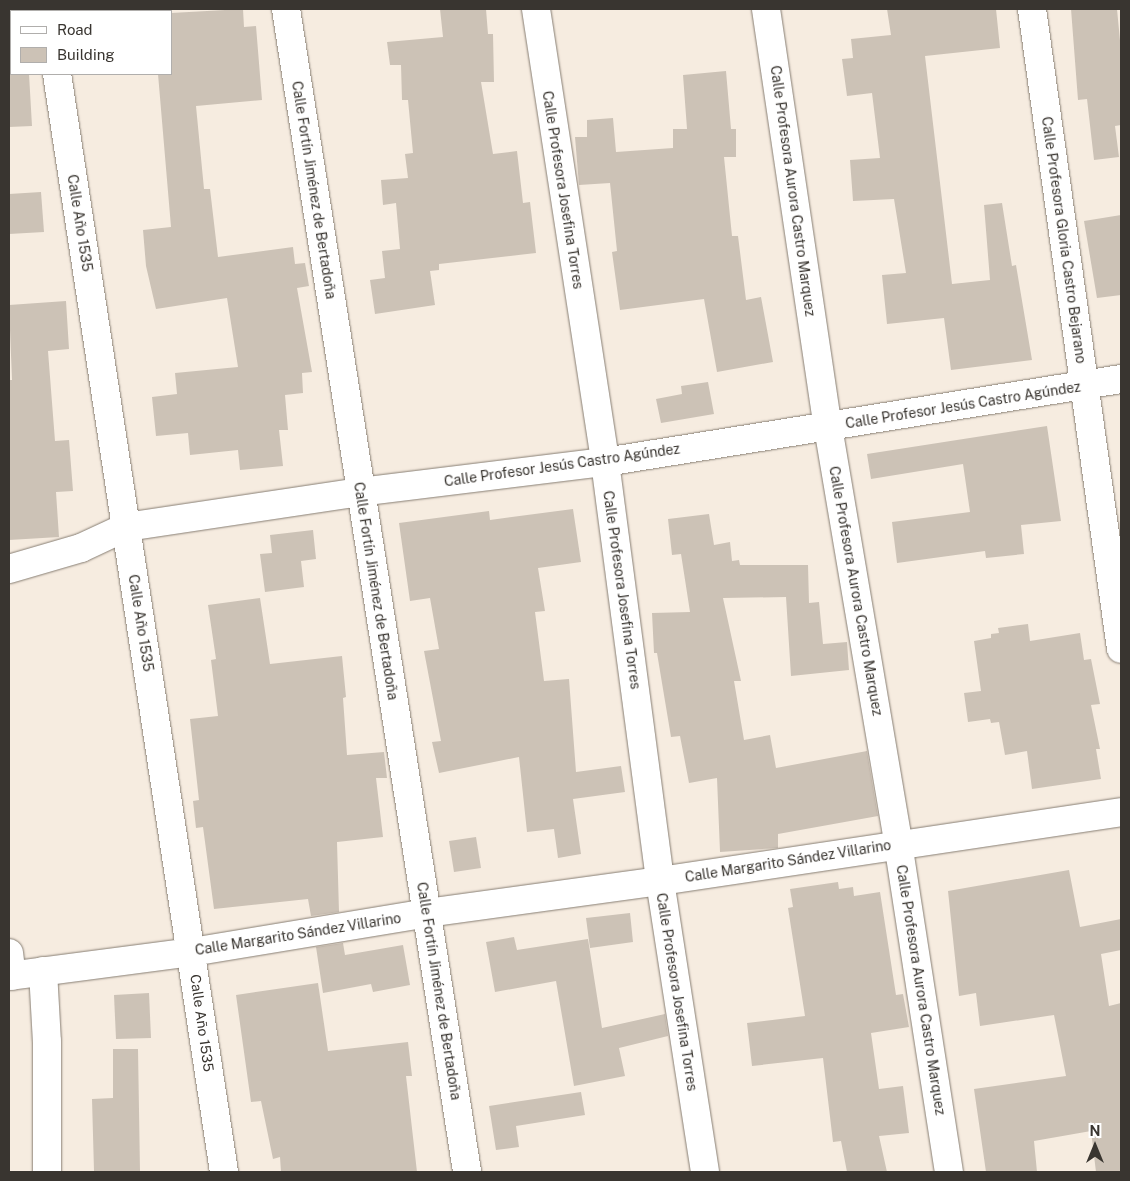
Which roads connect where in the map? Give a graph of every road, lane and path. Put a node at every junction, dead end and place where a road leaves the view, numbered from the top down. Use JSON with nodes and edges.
{"nodes":[{"id":1,"x":286,"y":9,"type":"edge"},
{"id":2,"x":536,"y":9,"type":"edge"},
{"id":3,"x":766,"y":9,"type":"edge"},
{"id":4,"x":1032,"y":9,"type":"edge"},
{"id":5,"x":57,"y":75,"type":"edge"},
{"id":6,"x":1121,"y":379,"type":"edge"},
{"id":7,"x":1084,"y":385,"type":"junction"},
{"id":8,"x":828,"y":427,"type":"junction"},
{"id":9,"x":604,"y":462,"type":"junction"},
{"id":10,"x":360,"y":492,"type":"junction"},
{"id":11,"x":126,"y":527,"type":"junction"},
{"id":12,"x":9,"y":569,"type":"edge"},
{"id":13,"x":1121,"y":649,"type":"edge"},
{"id":14,"x":1121,"y":812,"type":"edge"},
{"id":15,"x":898,"y":843,"type":"junction"},
{"id":16,"x":660,"y":882,"type":"junction"},
{"id":17,"x":427,"y":913,"type":"junction"},
{"id":18,"x":192,"y":952,"type":"junction"},
{"id":19,"x":10,"y":968,"type":"edge"},
{"id":20,"x":43,"y":971,"type":"junction"},
{"id":21,"x":47,"y":1172,"type":"edge"},
{"id":22,"x":224,"y":1172,"type":"edge"},
{"id":23,"x":468,"y":1172,"type":"edge"},
{"id":24,"x":705,"y":1172,"type":"edge"},
{"id":25,"x":948,"y":1172,"type":"edge"}],
"edges":[{"from":1,"to":10,"type":"street","name":"Calle Fortín Jiménez de Bertadoña"},
{"from":2,"to":9,"type":"street","name":"Calle Profesora Josefina Torres"},
{"from":3,"to":8,"type":"street","name":"Calle Profesora Aurora Castro Marquez"},
{"from":4,"to":7,"type":"street","name":"Calle Profesora Gloria Castro Bejarano"},
{"from":5,"to":11,"type":"street","name":"Calle Año 1535"},
{"from":6,"to":7,"type":"street","name":"Calle Profesor Jesús Castro Agúndez"},
{"from":7,"to":8,"type":"street","name":"Calle Profesor Jesús Castro Agúndez"},
{"from":7,"to":13,"type":"street","name":"Calle Profesora Gloria Castro Bejarano"},
{"from":8,"to":9,"type":"street","name":"Calle Profesor Jesús Castro Agúndez"},
{"from":8,"to":15,"type":"street","name":"Calle Profesora Aurora Castro Marquez"},
{"from":9,"to":10,"type":"street","name":"Calle Profesor Jesús Castro Agúndez"},
{"from":9,"to":16,"type":"street","name":"Calle Profesora Josefina Torres"},
{"from":10,"to":11,"type":"street","name":"Calle Profesor Jesús Castro Agúndez"},
{"from":10,"to":17,"type":"street","name":"Calle Fortín Jiménez de Bertadoña"},
{"from":11,"to":12,"type":"street","name":"Calle Profesor Jesús Castro Agúndez"},
{"from":11,"to":18,"type":"street","name":"Calle Año 1535"},
{"from":14,"to":15,"type":"street","name":"Calle Margarito Sández Villarino"},
{"from":15,"to":16,"type":"street","name":"Calle Margarito Sández Villarino"},
{"from":15,"to":25,"type":"street","name":"Calle Profesora Aurora Castro Marquez"},
{"from":16,"to":17,"type":"street","name":"Calle Margarito Sández Villarino"},
{"from":16,"to":24,"type":"street","name":"Calle Profesora Josefina Torres"},
{"from":17,"to":18,"type":"street","name":"Calle Margarito Sández Villarino"},
{"from":17,"to":23,"type":"street","name":"Calle Fortín Jiménez de Bertadoña"},
{"from":18,"to":20,"type":"street","name":"Calle Margarito Sández Villarino"},
{"from":18,"to":22,"type":"street","name":"Calle Año 1535"},
{"from":19,"to":20,"type":"street","name":"Calle Margarito Sández Villarino"},
{"from":20,"to":21,"type":"street"}]}
